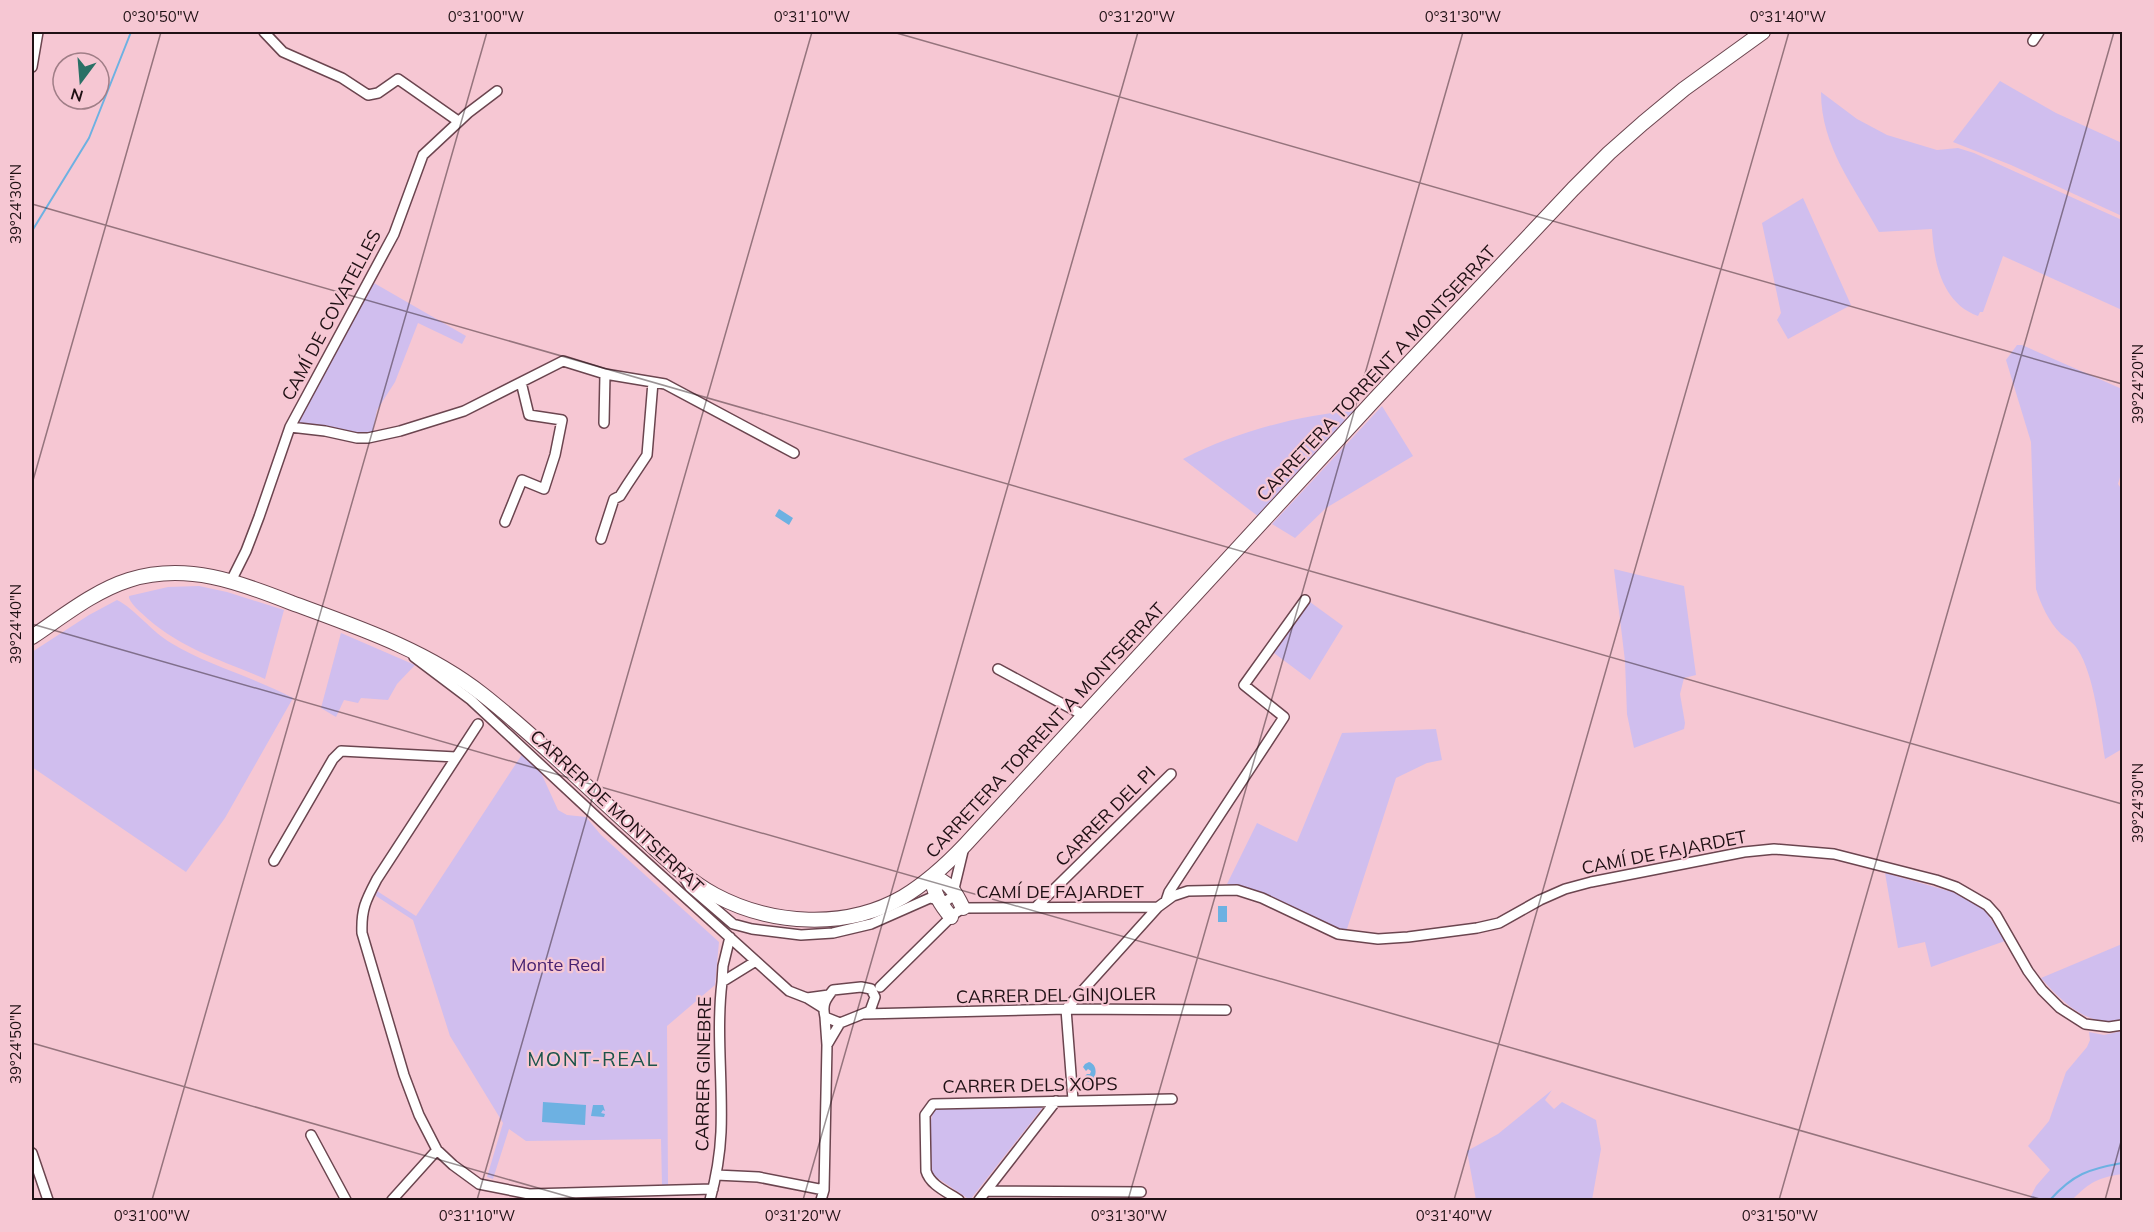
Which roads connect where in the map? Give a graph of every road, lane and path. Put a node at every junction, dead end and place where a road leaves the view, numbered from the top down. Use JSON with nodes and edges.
{"nodes":[{"id":1,"x":38,"y":32,"type":"edge"},
{"id":2,"x":264,"y":32,"type":"edge"},
{"id":3,"x":1763,"y":32,"type":"edge"},
{"id":4,"x":2039,"y":32,"type":"edge"},
{"id":5,"x":2033,"y":41,"type":"dead end"},
{"id":6,"x":32,"y":67,"type":"edge"},
{"id":7,"x":497,"y":91,"type":"dead end"},
{"id":8,"x":458,"y":121,"type":"junction"},
{"id":9,"x":604,"y":374,"type":"junction"},
{"id":10,"x":521,"y":382,"type":"junction"},
{"id":11,"x":653,"y":382,"type":"junction"},
{"id":12,"x":604,"y":423,"type":"dead end"},
{"id":13,"x":290,"y":427,"type":"junction"},
{"id":14,"x":794,"y":453,"type":"dead end"},
{"id":15,"x":505,"y":522,"type":"dead end"},
{"id":16,"x":601,"y":539,"type":"dead end"},
{"id":17,"x":231,"y":581,"type":"junction"},
{"id":18,"x":1305,"y":600,"type":"dead end"},
{"id":19,"x":32,"y":638,"type":"edge"},
{"id":20,"x":405,"y":648,"type":"junction"},
{"id":21,"x":998,"y":669,"type":"dead end"},
{"id":22,"x":480,"y":707,"type":"junction"},
{"id":23,"x":1085,"y":716,"type":"junction"},
{"id":24,"x":492,"y":718,"type":"junction"},
{"id":25,"x":478,"y":724,"type":"junction"},
{"id":26,"x":456,"y":757,"type":"junction"},
{"id":27,"x":1172,"y":774,"type":"dead end"},
{"id":28,"x":965,"y":845,"type":"junction"},
{"id":29,"x":274,"y":861,"type":"dead end"},
{"id":30,"x":678,"y":869,"type":"junction"},
{"id":31,"x":932,"y":877,"type":"junction"},
{"id":32,"x":953,"y":891,"type":"junction"},
{"id":33,"x":940,"y":901,"type":"junction"},
{"id":34,"x":1162,"y":904,"type":"junction"},
{"id":35,"x":1037,"y":906,"type":"junction"},
{"id":36,"x":956,"y":913,"type":"junction"},
{"id":37,"x":730,"y":937,"type":"junction"},
{"id":38,"x":756,"y":961,"type":"junction"},
{"id":39,"x":722,"y":982,"type":"junction"},
{"id":40,"x":829,"y":994,"type":"junction"},
{"id":41,"x":875,"y":994,"type":"junction"},
{"id":42,"x":807,"y":998,"type":"junction"},
{"id":43,"x":1066,"y":1009,"type":"junction"},
{"id":44,"x":1226,"y":1010,"type":"dead end"},
{"id":45,"x":824,"y":1013,"type":"junction"},
{"id":46,"x":864,"y":1014,"type":"junction"},
{"id":47,"x":887,"y":1014,"type":"junction"},
{"id":48,"x":840,"y":1023,"type":"junction"},
{"id":49,"x":2122,"y":1024,"type":"edge"},
{"id":50,"x":827,"y":1045,"type":"junction"},
{"id":51,"x":1172,"y":1099,"type":"dead end"},
{"id":52,"x":1073,"y":1100,"type":"junction"},
{"id":53,"x":1056,"y":1101,"type":"junction"},
{"id":54,"x":311,"y":1135,"type":"dead end"},
{"id":55,"x":437,"y":1150,"type":"junction"},
{"id":56,"x":32,"y":1153,"type":"edge"},
{"id":57,"x":716,"y":1175,"type":"junction"},
{"id":58,"x":713,"y":1189,"type":"junction"},
{"id":59,"x":824,"y":1190,"type":"junction"},
{"id":60,"x":987,"y":1191,"type":"junction"},
{"id":61,"x":1141,"y":1192,"type":"dead end"},
{"id":62,"x":526,"y":1197,"type":"edge"},
{"id":63,"x":48,"y":1200,"type":"edge"},
{"id":64,"x":346,"y":1200,"type":"edge"},
{"id":65,"x":392,"y":1200,"type":"edge"},
{"id":66,"x":710,"y":1200,"type":"edge"},
{"id":67,"x":821,"y":1200,"type":"edge"},
{"id":68,"x":959,"y":1200,"type":"edge"},
{"id":69,"x":979,"y":1200,"type":"edge"}],
"edges":[{"from":1,"to":6,"type":"street"},
{"from":2,"to":8,"type":"street"},
{"from":3,"to":23,"type":"main road","name":"CARRETERA TORRENT A MONTSERRAT"},
{"from":4,"to":5,"type":"street"},
{"from":7,"to":8,"type":"street","name":"CAMÍ DE COVATELLES"},
{"from":8,"to":13,"type":"street","name":"CAMÍ DE COVATELLES"},
{"from":9,"to":10,"type":"street"},
{"from":9,"to":11,"type":"street"},
{"from":9,"to":12,"type":"street"},
{"from":10,"to":13,"type":"street"},
{"from":10,"to":15,"type":"street"},
{"from":11,"to":14,"type":"street"},
{"from":11,"to":16,"type":"street"},
{"from":13,"to":17,"type":"street","name":"CAMÍ DE COVATELLES"},
{"from":17,"to":19,"type":"main road","name":"CARRETERA TORRENT A MONTSERRAT"},
{"from":17,"to":20,"type":"main road","name":"CARRETERA TORRENT A MONTSERRAT"},
{"from":18,"to":34,"type":"street","name":"CAMÍ DE FAJARDET"},
{"from":20,"to":22,"type":"street","name":"CARRER DE MONTSERRAT"},
{"from":20,"to":30,"type":"main road","name":"CARRETERA TORRENT A MONTSERRAT"},
{"from":21,"to":23,"type":"street"},
{"from":22,"to":24,"type":"street","name":"CARRER DE MONTSERRAT"},
{"from":22,"to":25,"type":"street"},
{"from":23,"to":28,"type":"main road","name":"CARRETERA TORRENT A MONTSERRAT"},
{"from":24,"to":25,"type":"street"},
{"from":24,"to":37,"type":"street","name":"CARRER DE MONTSERRAT"},
{"from":25,"to":26,"type":"street"},
{"from":26,"to":29,"type":"street"},
{"from":26,"to":55,"type":"street"},
{"from":27,"to":35,"type":"street","name":"CARRER DEL PI"},
{"from":28,"to":31,"type":"main road","name":"CARRETERA TORRENT A MONTSERRAT"},
{"from":28,"to":32,"type":"street"},
{"from":30,"to":31,"type":"main road","name":"CARRETERA TORRENT A MONTSERRAT"},
{"from":30,"to":33,"type":"street","name":"CARRER DE MONTSERRAT"},
{"from":31,"to":32,"type":"main road"},
{"from":31,"to":33,"type":"main road"},
{"from":32,"to":33,"type":"street","name":"CARRER DE MONTSERRAT"},
{"from":32,"to":36,"type":"main road"},
{"from":33,"to":36,"type":"main road"},
{"from":34,"to":35,"type":"street","name":"CAMÍ DE FAJARDET"},
{"from":34,"to":43,"type":"street"},
{"from":34,"to":49,"type":"street","name":"CAMÍ DE FAJARDET"},
{"from":35,"to":36,"type":"street","name":"CAMÍ DE FAJARDET"},
{"from":36,"to":41,"type":"street"},
{"from":37,"to":38,"type":"street","name":"CARRER DE MONTSERRAT"},
{"from":37,"to":39,"type":"street","name":"CARRER GINEBRE"},
{"from":38,"to":39,"type":"street","name":"CARRER GINEBRE"},
{"from":38,"to":42,"type":"street","name":"CARRER DE MONTSERRAT"},
{"from":39,"to":57,"type":"street","name":"CARRER GINEBRE"},
{"from":40,"to":41,"type":"street"},
{"from":40,"to":42,"type":"street"},
{"from":40,"to":45,"type":"street"},
{"from":41,"to":46,"type":"street"},
{"from":41,"to":47,"type":"street"},
{"from":42,"to":45,"type":"street","name":"CARRER DE MONTSERRAT"},
{"from":43,"to":44,"type":"street","name":"CARRER DEL GINJOLER"},
{"from":43,"to":47,"type":"street","name":"CARRER DEL GINJOLER"},
{"from":43,"to":52,"type":"street"},
{"from":45,"to":48,"type":"street","name":"CARRER DE MONTSERRAT"},
{"from":45,"to":50,"type":"street"},
{"from":46,"to":47,"type":"street","name":"CARRER DEL GINJOLER"},
{"from":46,"to":48,"type":"street"},
{"from":48,"to":50,"type":"street"},
{"from":50,"to":59,"type":"street"},
{"from":51,"to":52,"type":"street","name":"CARRER DELS XOPS"},
{"from":52,"to":53,"type":"street","name":"CARRER DELS XOPS"},
{"from":53,"to":60,"type":"street"},
{"from":53,"to":68,"type":"street","name":"CARRER DELS XOPS"},
{"from":54,"to":64,"type":"street"},
{"from":55,"to":62,"type":"street"},
{"from":55,"to":65,"type":"street"},
{"from":56,"to":63,"type":"street"},
{"from":57,"to":58,"type":"street","name":"CARRER GINEBRE"},
{"from":57,"to":59,"type":"street"},
{"from":58,"to":62,"type":"street"},
{"from":58,"to":66,"type":"street","name":"CARRER GINEBRE"},
{"from":59,"to":67,"type":"street"},
{"from":60,"to":61,"type":"street"},
{"from":60,"to":69,"type":"street"}]}
